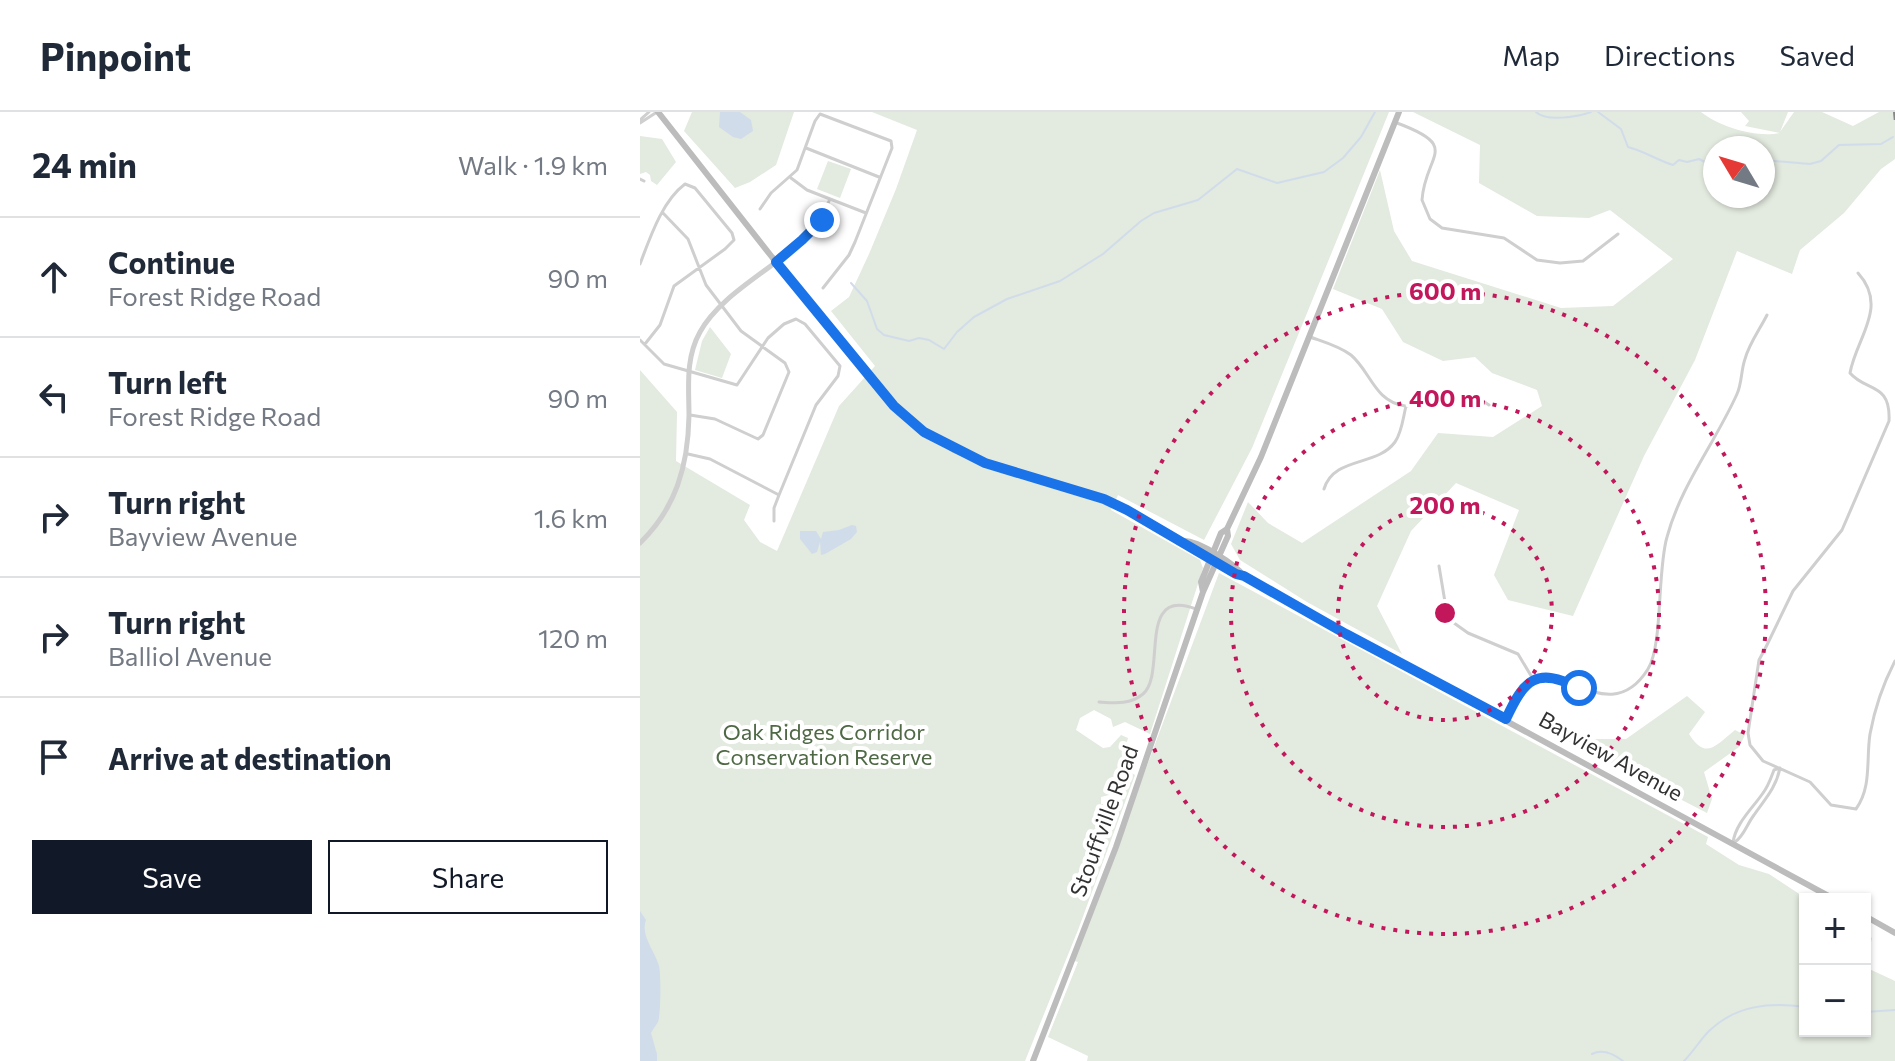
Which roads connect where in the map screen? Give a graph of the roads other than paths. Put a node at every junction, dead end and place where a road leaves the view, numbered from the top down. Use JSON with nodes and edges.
{"nodes":[{"id":1,"x":649,"y":112,"type":"edge"},
{"id":2,"x":658,"y":112,"type":"edge"},
{"id":3,"x":1399,"y":112,"type":"edge"},
{"id":4,"x":640,"y":121,"type":"edge"},
{"id":5,"x":1395,"y":122,"type":"junction"},
{"id":6,"x":806,"y":148,"type":"junction"},
{"id":7,"x":879,"y":177,"type":"junction"},
{"id":8,"x":791,"y":178,"type":"junction"},
{"id":9,"x":830,"y":199,"type":"junction"},
{"id":10,"x":760,"y":209,"type":"dead end"},
{"id":11,"x":663,"y":213,"type":"junction"},
{"id":12,"x":866,"y":213,"type":"junction"},
{"id":13,"x":1618,"y":234,"type":"dead end"},
{"id":14,"x":776,"y":262,"type":"junction"},
{"id":15,"x":640,"y":264,"type":"edge"},
{"id":16,"x":700,"y":266,"type":"junction"},
{"id":17,"x":1858,"y":273,"type":"dead end"},
{"id":18,"x":823,"y":288,"type":"dead end"},
{"id":19,"x":721,"y":306,"type":"junction"},
{"id":20,"x":1767,"y":315,"type":"dead end"},
{"id":21,"x":1310,"y":337,"type":"junction"},
{"id":22,"x":640,"y":340,"type":"edge"},
{"id":23,"x":645,"y":344,"type":"junction"},
{"id":24,"x":762,"y":347,"type":"junction"},
{"id":25,"x":688,"y":372,"type":"junction"},
{"id":26,"x":1489,"y":405,"type":"dead end"},
{"id":27,"x":1406,"y":406,"type":"junction"},
{"id":28,"x":689,"y":415,"type":"junction"},
{"id":29,"x":687,"y":454,"type":"junction"},
{"id":30,"x":1324,"y":489,"type":"dead end"},
{"id":31,"x":779,"y":495,"type":"junction"},
{"id":32,"x":774,"y":521,"type":"dead end"},
{"id":33,"x":640,"y":543,"type":"edge"},
{"id":34,"x":1215,"y":558,"type":"junction"},
{"id":35,"x":1439,"y":566,"type":"dead end"},
{"id":36,"x":1196,"y":609,"type":"junction"},
{"id":37,"x":1895,"y":661,"type":"edge"},
{"id":38,"x":1533,"y":679,"type":"junction"},
{"id":39,"x":1099,"y":702,"type":"dead end"},
{"id":40,"x":1506,"y":719,"type":"junction"},
{"id":41,"x":1780,"y":768,"type":"junction"},
{"id":42,"x":1733,"y":843,"type":"junction"},
{"id":43,"x":1823,"y":893,"type":"edge"},
{"id":44,"x":1871,"y":919,"type":"edge"},
{"id":45,"x":1895,"y":933,"type":"edge"},
{"id":46,"x":1033,"y":1061,"type":"edge"}],
"edges":[{"from":1,"to":4,"type":"street"},
{"from":2,"to":4,"type":"street"},
{"from":2,"to":14,"type":"main road","name":"Bayview Avenue"},
{"from":3,"to":5,"type":"main road","name":"Stouffville Road"},
{"from":5,"to":13,"type":"street"},
{"from":5,"to":21,"type":"main road","name":"Stouffville Road"},
{"from":6,"to":7,"type":"street"},
{"from":6,"to":7,"type":"street"},
{"from":6,"to":8,"type":"street"},
{"from":7,"to":12,"type":"street"},
{"from":8,"to":9,"type":"street"},
{"from":8,"to":10,"type":"street"},
{"from":9,"to":12,"type":"street"},
{"from":9,"to":14,"type":"street"},
{"from":11,"to":15,"type":"street"},
{"from":11,"to":16,"type":"street"},
{"from":11,"to":16,"type":"street"},
{"from":12,"to":18,"type":"street"},
{"from":14,"to":19,"type":"street"},
{"from":14,"to":34,"type":"main road","name":"Bayview Avenue"},
{"from":16,"to":19,"type":"street"},
{"from":16,"to":23,"type":"street"},
{"from":17,"to":41,"type":"street"},
{"from":19,"to":24,"type":"street"},
{"from":19,"to":25,"type":"street"},
{"from":20,"to":38,"type":"street"},
{"from":21,"to":27,"type":"street"},
{"from":21,"to":34,"type":"main road","name":"Stouffville Road"},
{"from":22,"to":23,"type":"street"},
{"from":23,"to":25,"type":"street"},
{"from":24,"to":25,"type":"street"},
{"from":24,"to":28,"type":"street"},
{"from":24,"to":31,"type":"street"},
{"from":25,"to":28,"type":"street"},
{"from":26,"to":27,"type":"street"},
{"from":27,"to":30,"type":"street"},
{"from":28,"to":29,"type":"street"},
{"from":29,"to":31,"type":"street"},
{"from":29,"to":33,"type":"street"},
{"from":31,"to":32,"type":"street"},
{"from":34,"to":36,"type":"main road","name":"Stouffville Road"},
{"from":34,"to":40,"type":"main road","name":"Bayview Avenue"},
{"from":35,"to":38,"type":"street"},
{"from":36,"to":39,"type":"street"},
{"from":36,"to":46,"type":"main road","name":"Stouffville Road"},
{"from":37,"to":41,"type":"street"},
{"from":38,"to":40,"type":"street"},
{"from":40,"to":42,"type":"main road","name":"Bayview Avenue"},
{"from":41,"to":42,"type":"street"},
{"from":42,"to":43,"type":"main road","name":"Bayview Avenue"},
{"from":44,"to":45,"type":"main road"}]}
